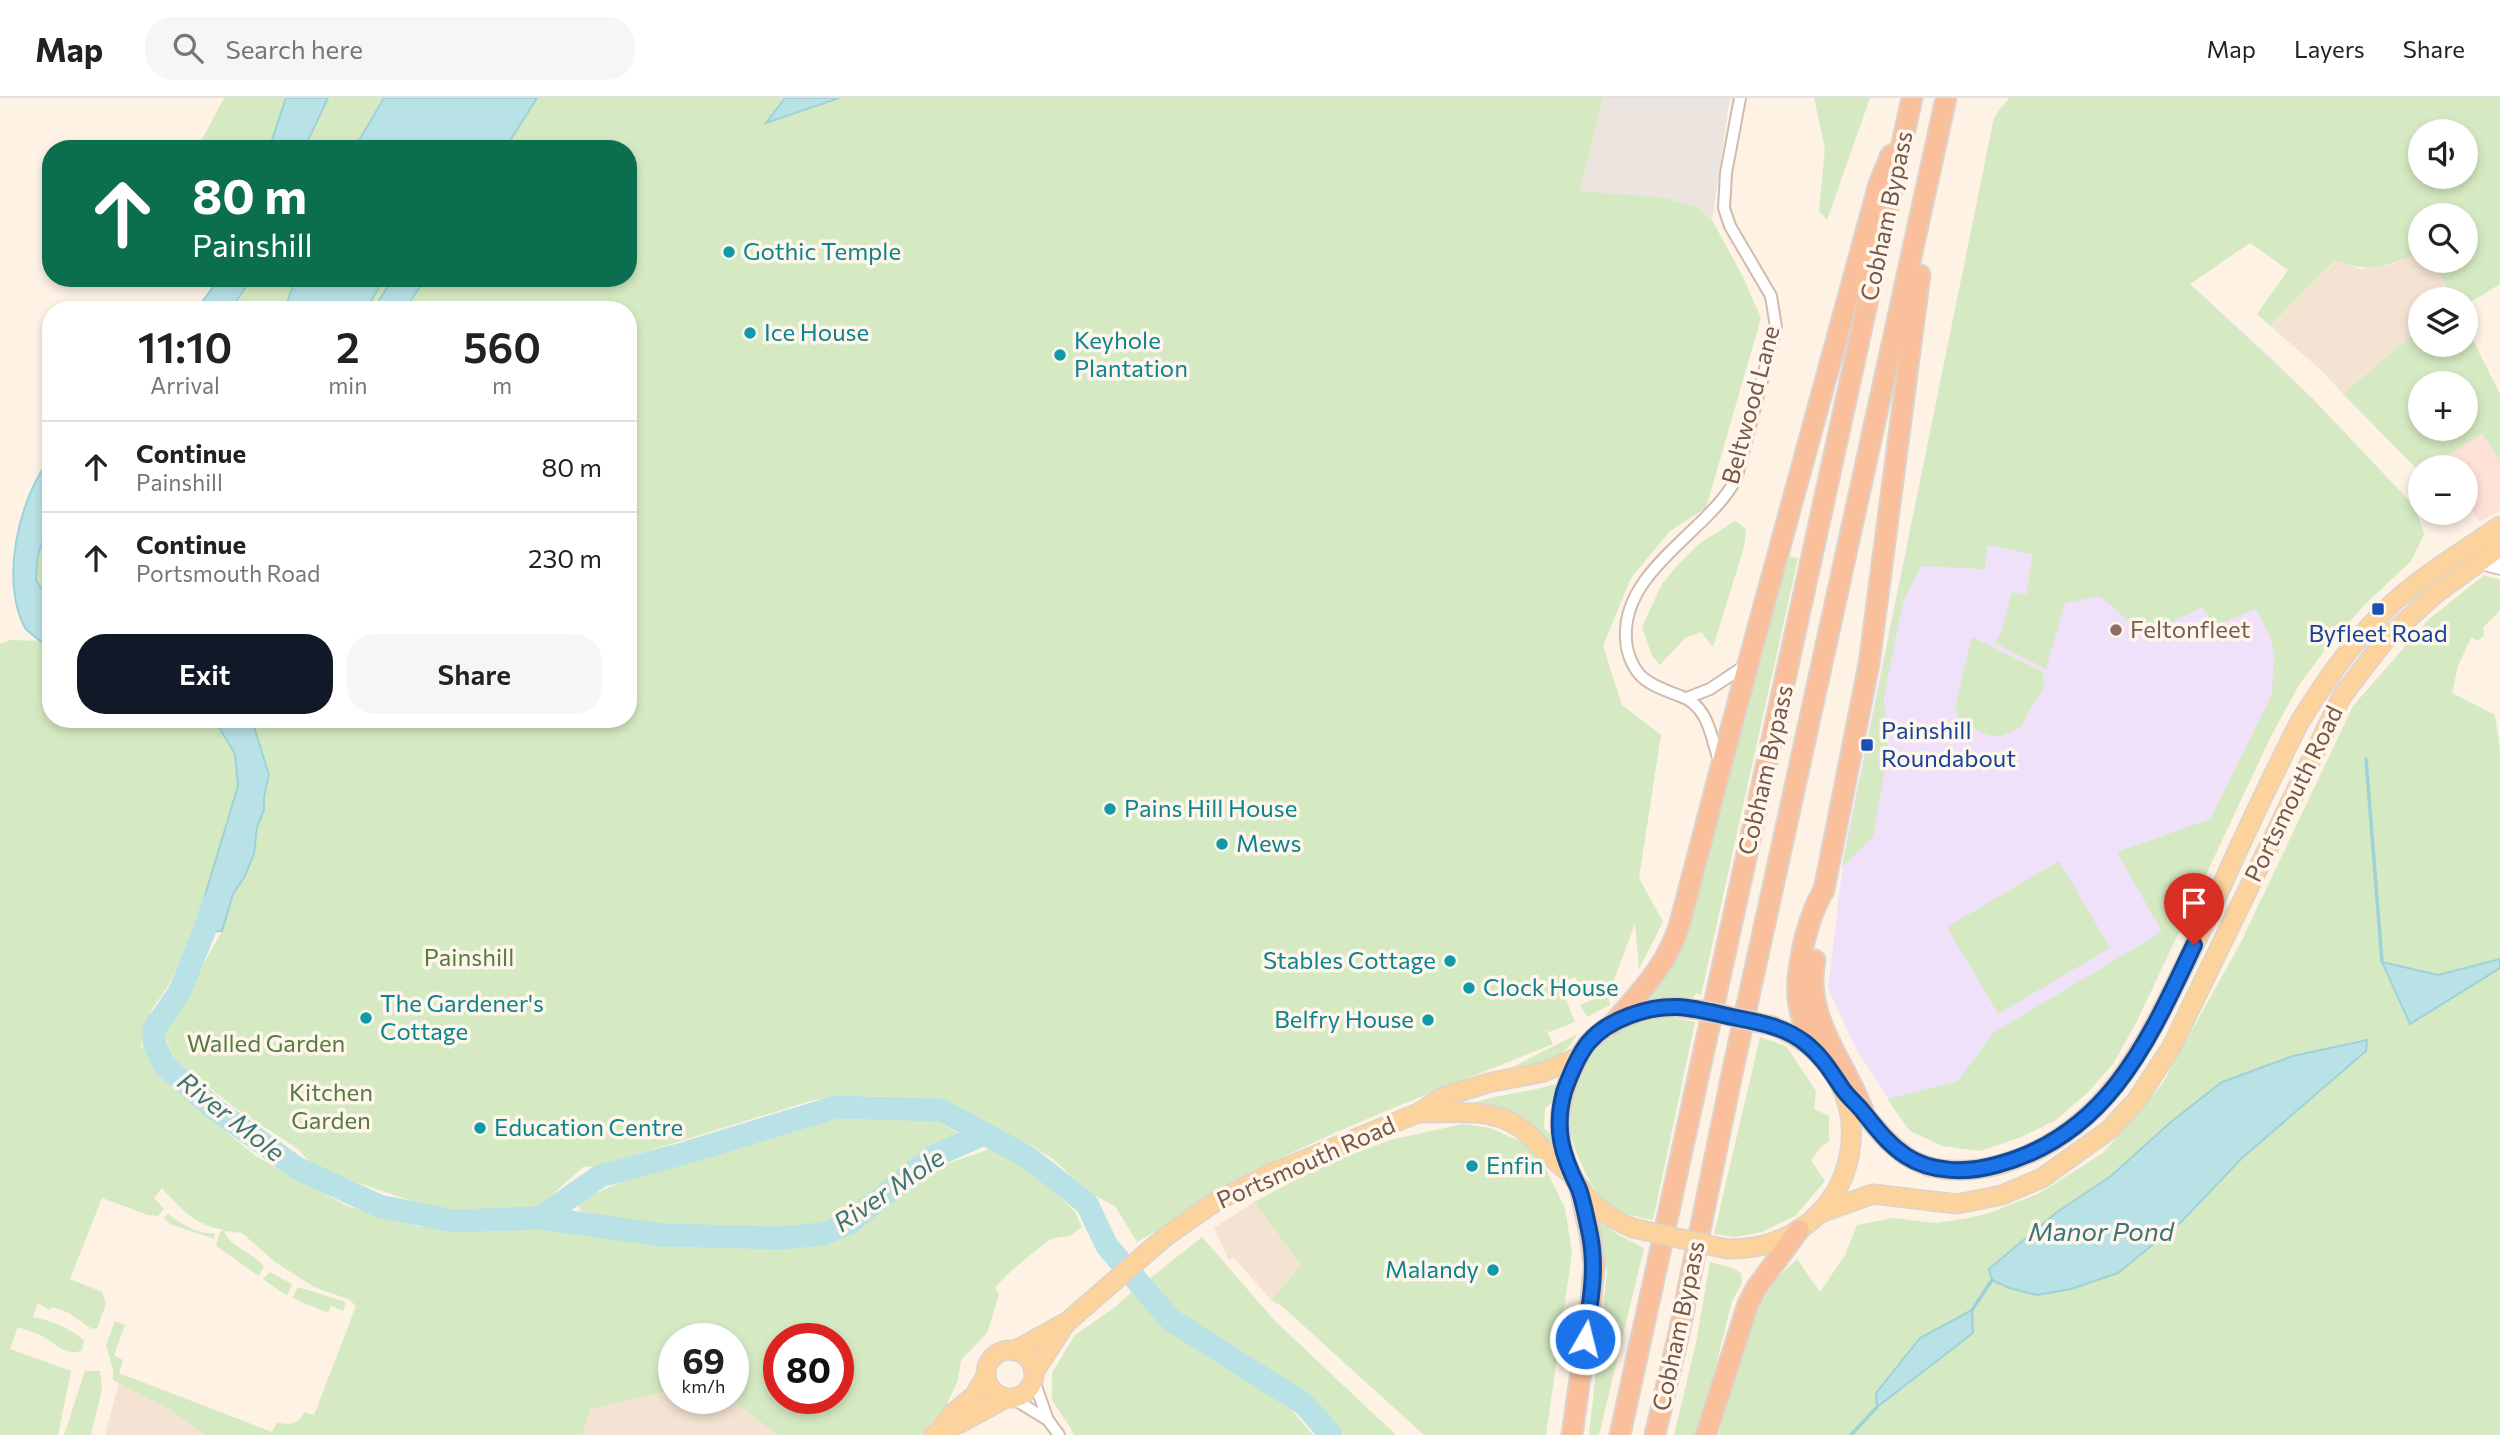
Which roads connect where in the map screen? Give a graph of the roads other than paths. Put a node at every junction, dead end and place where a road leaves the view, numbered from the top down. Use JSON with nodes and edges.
{"nodes":[{"id":1,"x":1740,"y":98,"type":"edge"},
{"id":2,"x":1946,"y":98,"type":"edge"},
{"id":3,"x":1911,"y":102,"type":"edge"},
{"id":4,"x":1936,"y":149,"type":"junction"},
{"id":5,"x":2500,"y":526,"type":"edge"},
{"id":6,"x":2492,"y":554,"type":"edge"},
{"id":7,"x":1748,"y":664,"type":"junction"},
{"id":8,"x":1687,"y":698,"type":"junction"},
{"id":9,"x":1721,"y":771,"type":"junction"},
{"id":10,"x":1824,"y":890,"type":"junction"},
{"id":11,"x":1612,"y":1025,"type":"junction"},
{"id":12,"x":1580,"y":1056,"type":"junction"},
{"id":13,"x":1824,"y":1060,"type":"junction"},
{"id":14,"x":1843,"y":1090,"type":"junction"},
{"id":15,"x":1419,"y":1112,"type":"junction"},
{"id":16,"x":1864,"y":1113,"type":"junction"},
{"id":17,"x":1575,"y":1181,"type":"junction"},
{"id":18,"x":1820,"y":1213,"type":"junction"},
{"id":19,"x":1799,"y":1230,"type":"junction"},
{"id":20,"x":1066,"y":1323,"type":"junction"},
{"id":21,"x":1014,"y":1350,"type":"junction"},
{"id":22,"x":1033,"y":1375,"type":"junction"},
{"id":23,"x":986,"y":1376,"type":"junction"},
{"id":24,"x":1009,"y":1398,"type":"junction"},
{"id":25,"x":1048,"y":1420,"type":"junction"},
{"id":26,"x":935,"y":1433,"type":"edge"},
{"id":27,"x":1059,"y":1435,"type":"edge"},
{"id":28,"x":1572,"y":1435,"type":"edge"},
{"id":29,"x":1620,"y":1435,"type":"edge"},
{"id":30,"x":1656,"y":1435,"type":"edge"},
{"id":31,"x":1706,"y":1435,"type":"edge"}],
"edges":[{"from":1,"to":8,"type":"street","name":"Beltwood Lane"},
{"from":2,"to":4,"type":"highway"},
{"from":3,"to":7,"type":"highway"},
{"from":3,"to":29,"type":"highway","name":"Cobham Bypass"},
{"from":4,"to":10,"type":"highway"},
{"from":4,"to":30,"type":"highway","name":"Cobham Bypass"},
{"from":5,"to":6,"type":"main road"},
{"from":6,"to":16,"type":"main road","name":"Portsmouth Road"},
{"from":6,"to":18,"type":"main road","name":"Portsmouth Road"},
{"from":7,"to":8,"type":"street"},
{"from":7,"to":9,"type":"highway"},
{"from":8,"to":9,"type":"street"},
{"from":9,"to":11,"type":"highway"},
{"from":10,"to":13,"type":"highway"},
{"from":10,"to":16,"type":"highway"},
{"from":11,"to":12,"type":"main road"},
{"from":11,"to":13,"type":"main road","bridge":true},
{"from":12,"to":15,"type":"main road","name":"Portsmouth Road"},
{"from":12,"to":17,"type":"main road"},
{"from":13,"to":14,"type":"main road"},
{"from":14,"to":16,"type":"main road","name":"Portsmouth Road"},
{"from":14,"to":18,"type":"main road"},
{"from":15,"to":17,"type":"main road","name":"Portsmouth Road"},
{"from":15,"to":20,"type":"main road","name":"Portsmouth Road"},
{"from":17,"to":19,"type":"main road","bridge":true},
{"from":17,"to":28,"type":"highway"},
{"from":18,"to":19,"type":"main road"},
{"from":19,"to":31,"type":"highway"},
{"from":20,"to":21,"type":"main road","name":"Portsmouth Road"},
{"from":20,"to":22,"type":"main road","name":"Portsmouth Road"},
{"from":21,"to":22,"type":"main road"},
{"from":21,"to":23,"type":"main road"},
{"from":22,"to":24,"type":"main road"},
{"from":22,"to":25,"type":"street"},
{"from":23,"to":24,"type":"main road"},
{"from":23,"to":26,"type":"main road"},
{"from":24,"to":25,"type":"street"},
{"from":24,"to":26,"type":"main road"},
{"from":25,"to":27,"type":"street"}]}
